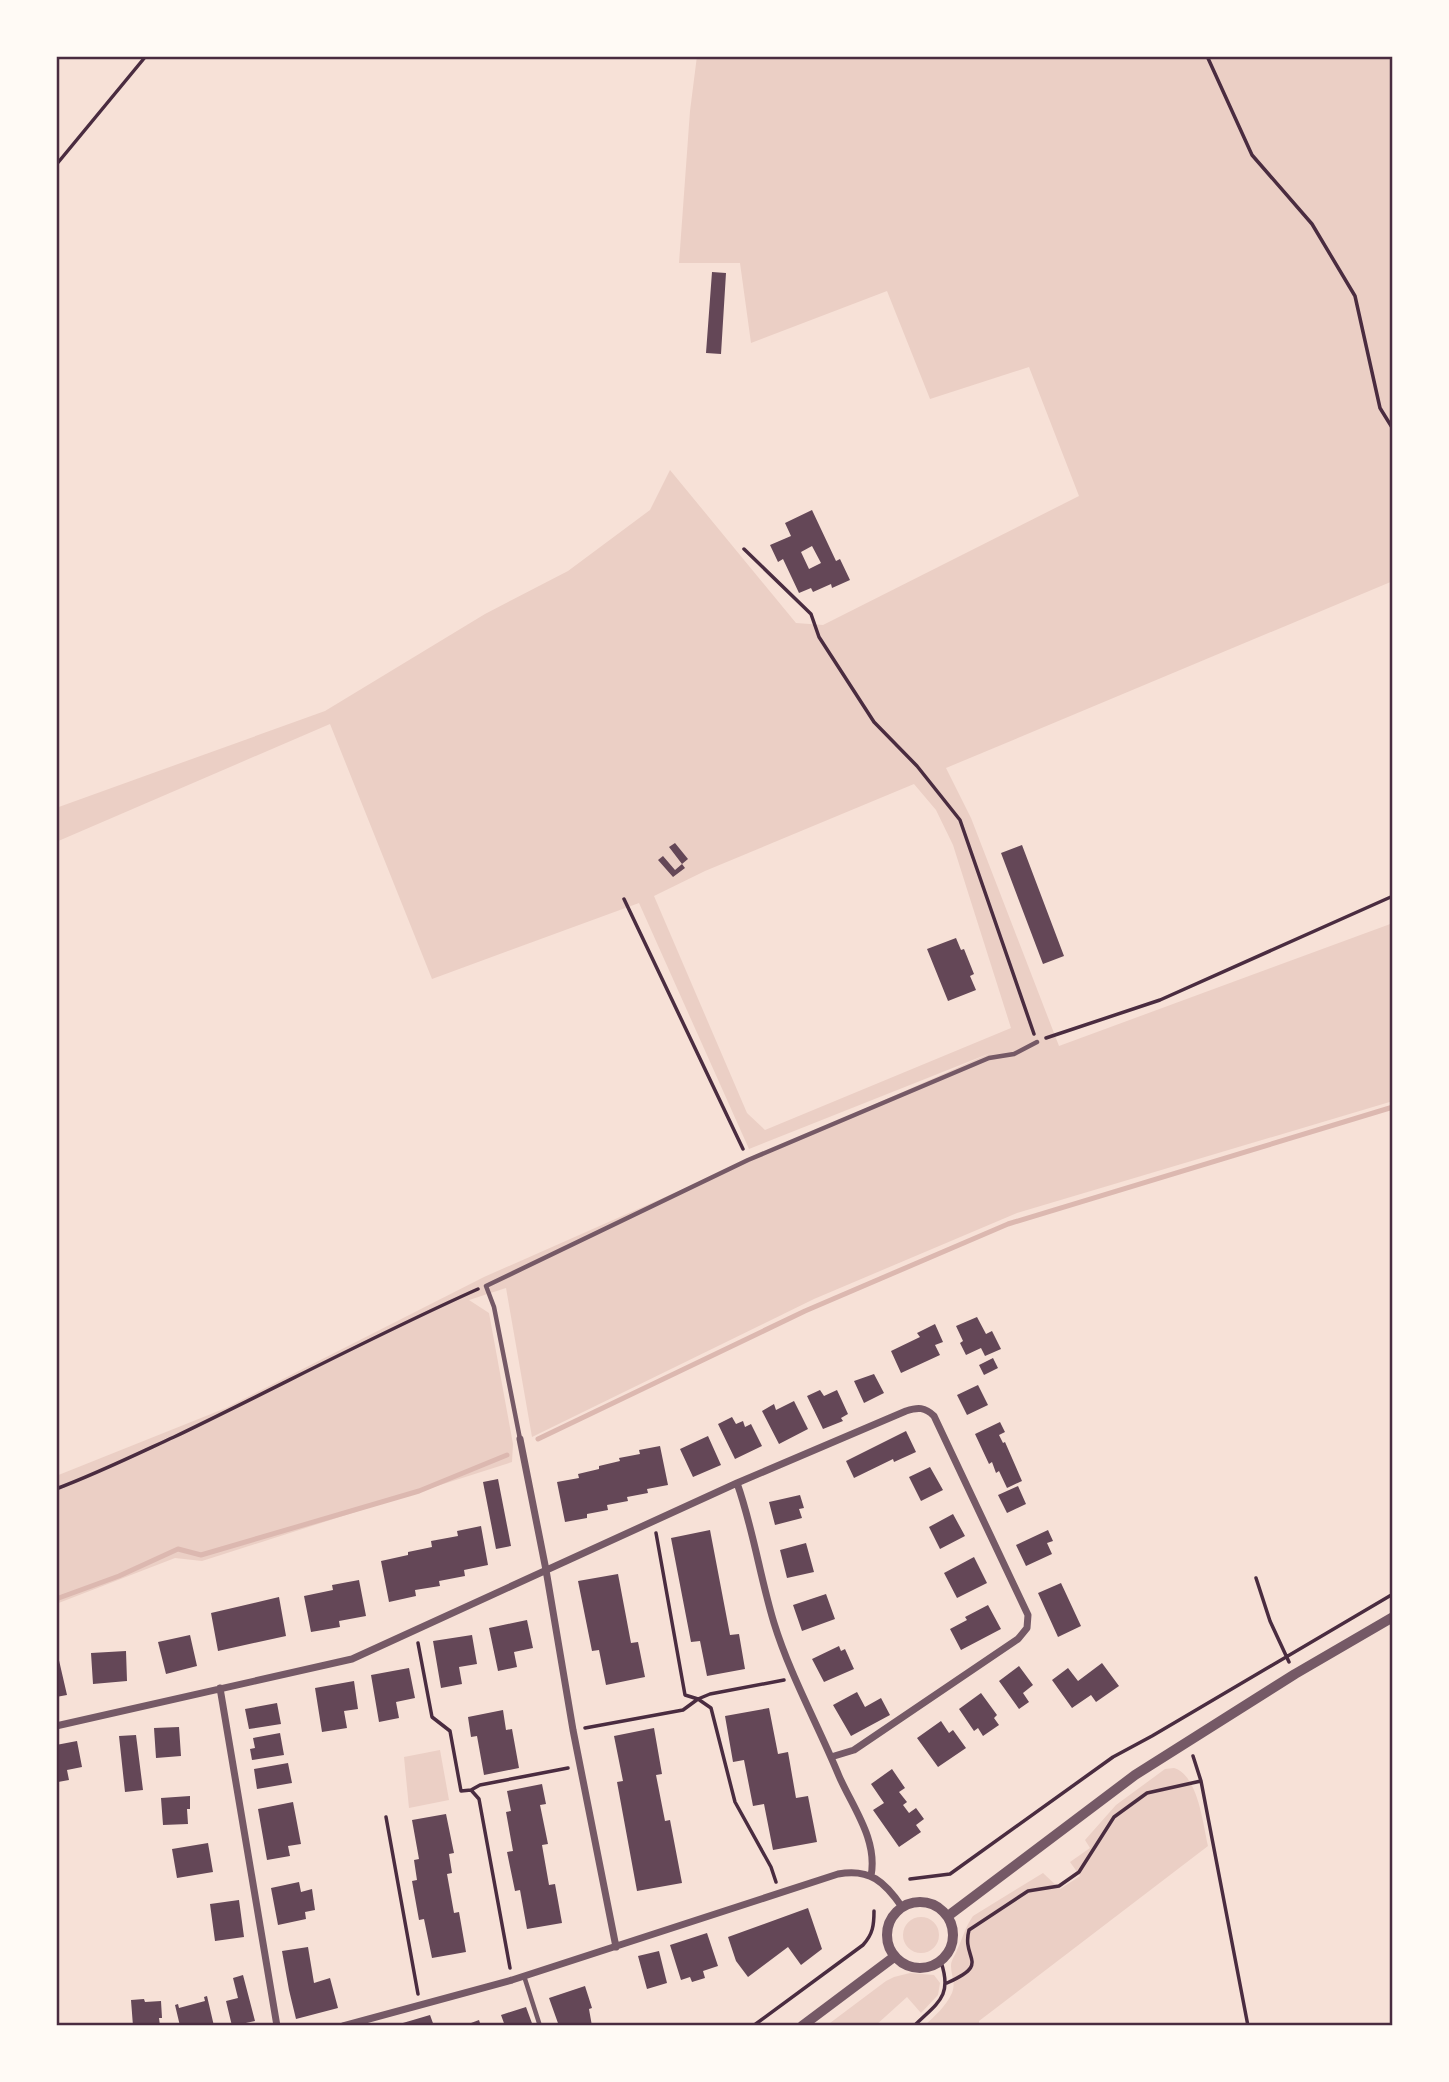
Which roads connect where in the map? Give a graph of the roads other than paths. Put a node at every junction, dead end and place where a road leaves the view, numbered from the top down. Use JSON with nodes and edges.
{"nodes":[{"id":1,"x":1037,"y":1042,"type":"road end"},
{"id":2,"x":520,"y":1439,"type":"joint"},
{"id":3,"x":737,"y":1483,"type":"junction"},
{"id":4,"x":546,"y":1570,"type":"junction"},
{"id":5,"x":1393,"y":1617,"type":"edge"},
{"id":6,"x":220,"y":1688,"type":"junction"},
{"id":7,"x":56,"y":1726,"type":"edge"},
{"id":8,"x":831,"y":1757,"type":"junction"},
{"id":9,"x":871,"y":1876,"type":"junction"},
{"id":10,"x":902,"y":1907,"type":"junction"},
{"id":11,"x":948,"y":1916,"type":"junction"},
{"id":12,"x":616,"y":1947,"type":"junction"},
{"id":13,"x":894,"y":1957,"type":"junction"},
{"id":14,"x":524,"y":1976,"type":"junction"},
{"id":15,"x":276,"y":2026,"type":"edge"},
{"id":16,"x":343,"y":2026,"type":"edge"},
{"id":17,"x":540,"y":2026,"type":"edge"},
{"id":18,"x":802,"y":2026,"type":"edge"}],
"edges":[{"from":1,"to":2,"type":"lane"},
{"from":2,"to":4,"type":"street"},
{"from":3,"to":4,"type":"street"},
{"from":3,"to":8,"type":"street"},
{"from":3,"to":8,"type":"street"},
{"from":4,"to":6,"type":"street"},
{"from":4,"to":12,"type":"street"},
{"from":5,"to":11,"type":"street"},
{"from":6,"to":7,"type":"street"},
{"from":6,"to":15,"type":"street"},
{"from":8,"to":9,"type":"street"},
{"from":9,"to":10,"type":"street"},
{"from":9,"to":12,"type":"street"},
{"from":10,"to":11,"type":"street"},
{"from":10,"to":13,"type":"street"},
{"from":11,"to":13,"type":"street"},
{"from":12,"to":14,"type":"street"},
{"from":13,"to":18,"type":"street"},
{"from":14,"to":16,"type":"street"},
{"from":14,"to":17,"type":"lane"}]}
